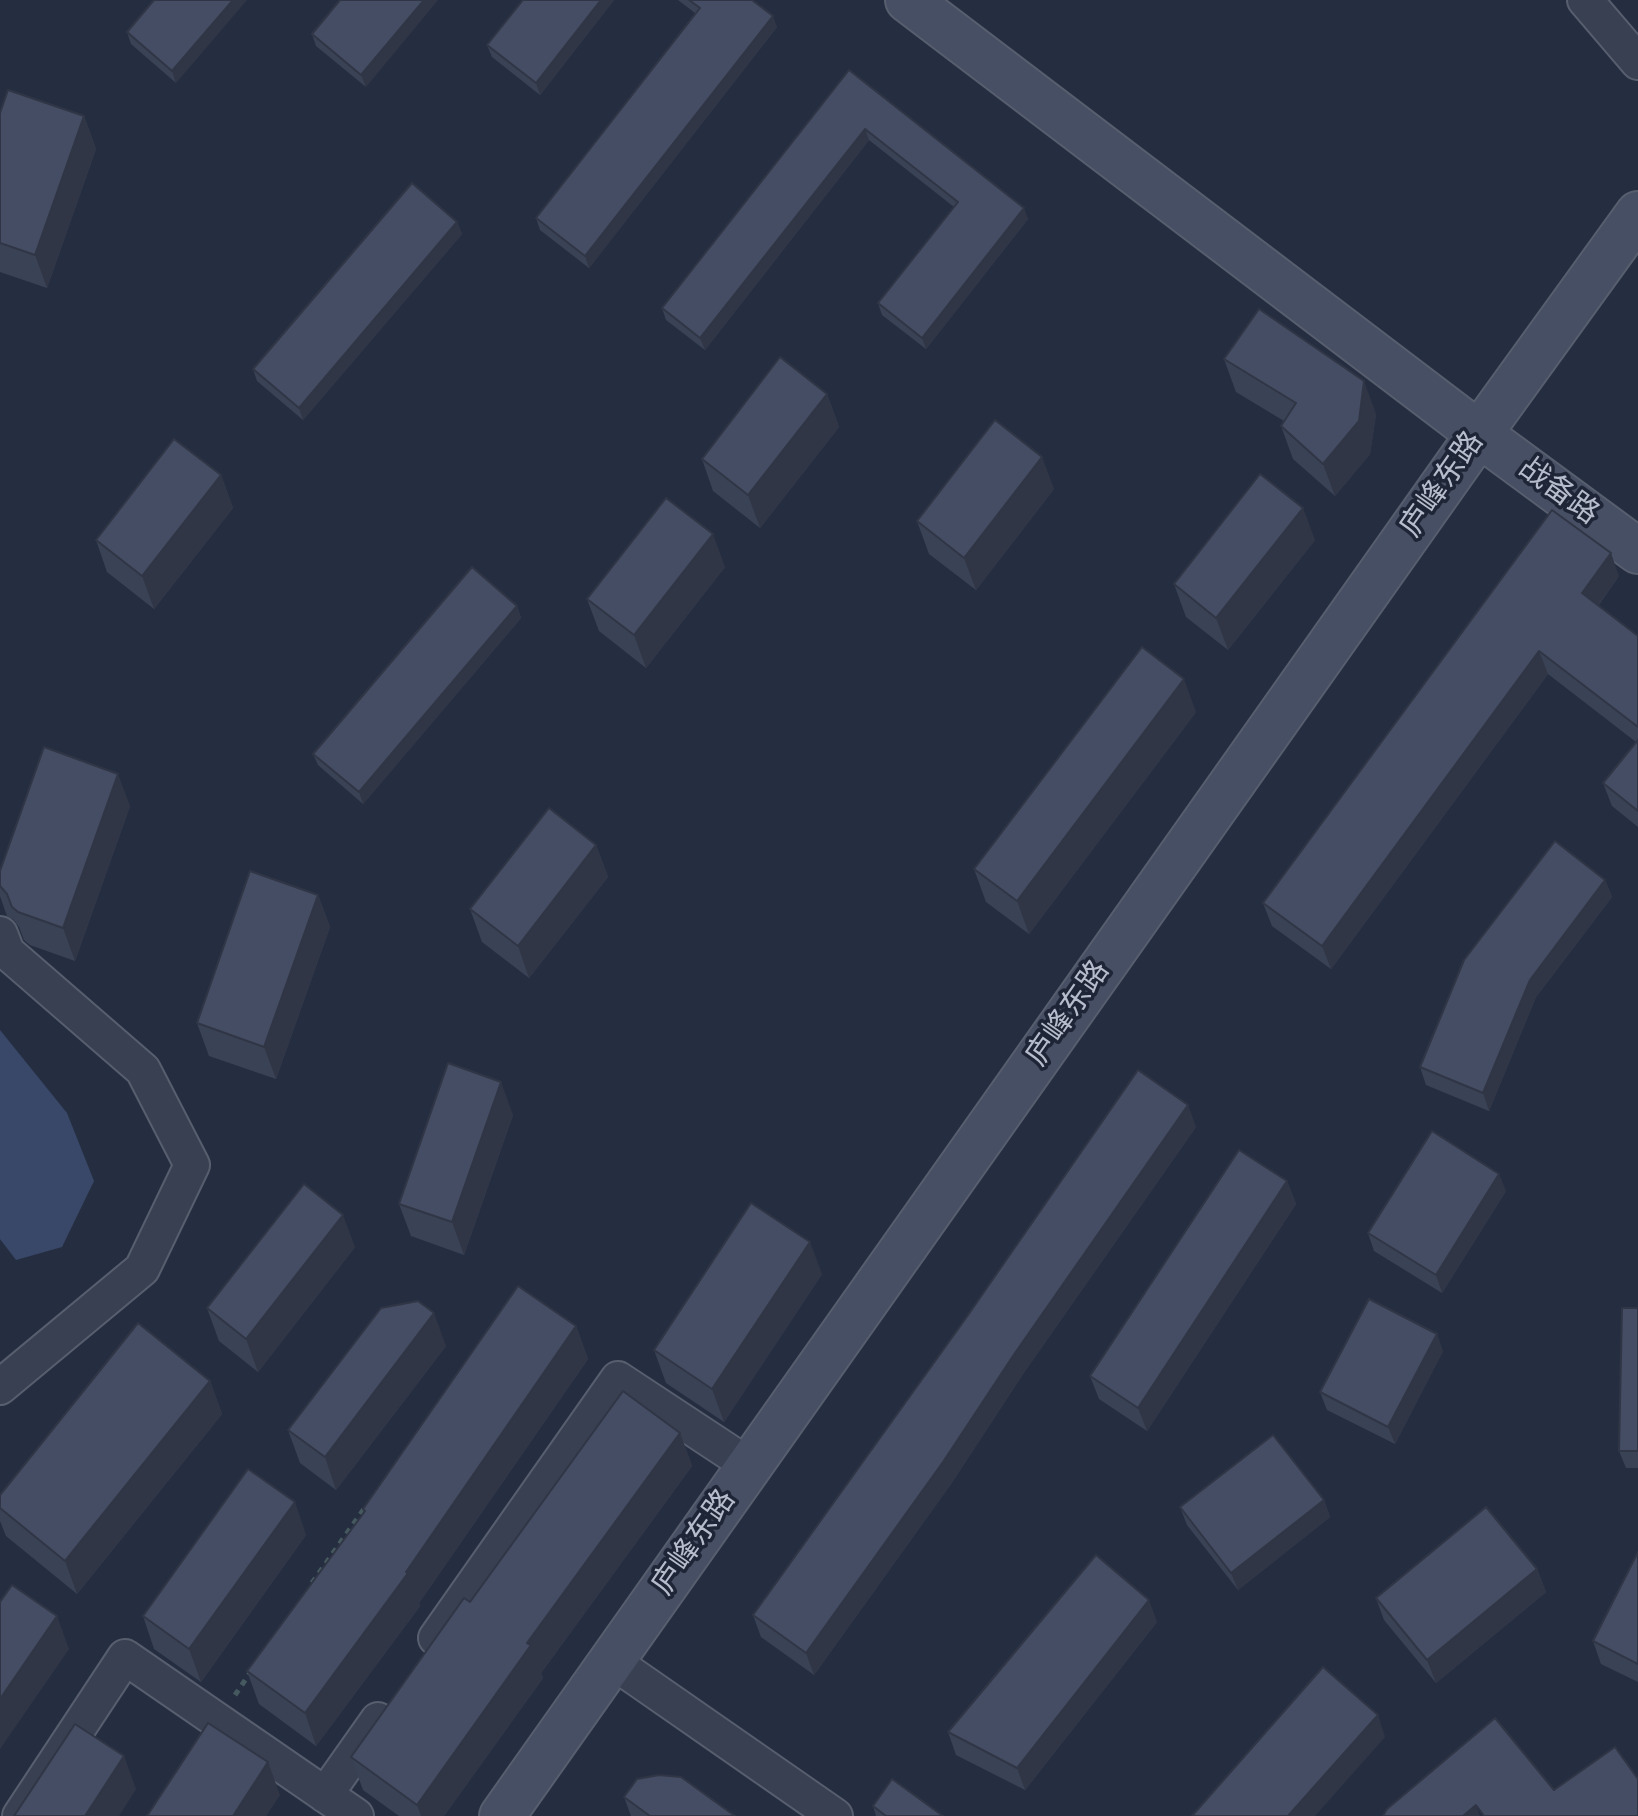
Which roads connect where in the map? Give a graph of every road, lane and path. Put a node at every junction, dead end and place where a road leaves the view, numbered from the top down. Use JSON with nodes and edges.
{"nodes":[{"id":1,"x":908,"y":0,"type":"edge"},
{"id":2,"x":1585,"y":0,"type":"edge"},
{"id":3,"x":1638,"y":62,"type":"edge"},
{"id":4,"x":1638,"y":214,"type":"edge"},
{"id":5,"x":1479,"y":434,"type":"junction"},
{"id":6,"x":1638,"y":551,"type":"edge"},
{"id":7,"x":0,"y":934,"type":"edge"},
{"id":8,"x":0,"y":1387,"type":"edge"},
{"id":9,"x":750,"y":1466,"type":"junction"},
{"id":10,"x":368,"y":1503,"type":"edge"},
{"id":11,"x":306,"y":1592,"type":"edge"},
{"id":12,"x":612,"y":1661,"type":"junction"},
{"id":13,"x":253,"y":1669,"type":"edge"},
{"id":14,"x":217,"y":1720,"type":"junction"},
{"id":15,"x":325,"y":1795,"type":"junction"},
{"id":16,"x":20,"y":1816,"type":"edge"},
{"id":17,"x":356,"y":1816,"type":"edge"},
{"id":18,"x":502,"y":1816,"type":"edge"},
{"id":19,"x":835,"y":1816,"type":"edge"}],
"edges":[{"from":1,"to":5,"type":"main road","name":"战备路"},
{"from":2,"to":3,"type":"street"},
{"from":4,"to":5,"type":"main road","name":"庐峰东路"},
{"from":5,"to":6,"type":"main road","name":"战备路"},
{"from":5,"to":9,"type":"main road","name":"庐峰东路"},
{"from":7,"to":8,"type":"street"},
{"from":9,"to":12,"type":"main road","name":"庐峰东路"},
{"from":9,"to":15,"type":"street"},
{"from":10,"to":11,"type":"path"},
{"from":12,"to":18,"type":"main road","name":"庐峰东路"},
{"from":12,"to":19,"type":"street"},
{"from":13,"to":14,"type":"path"},
{"from":14,"to":15,"type":"street"},
{"from":14,"to":16,"type":"street"},
{"from":15,"to":17,"type":"street"}]}
